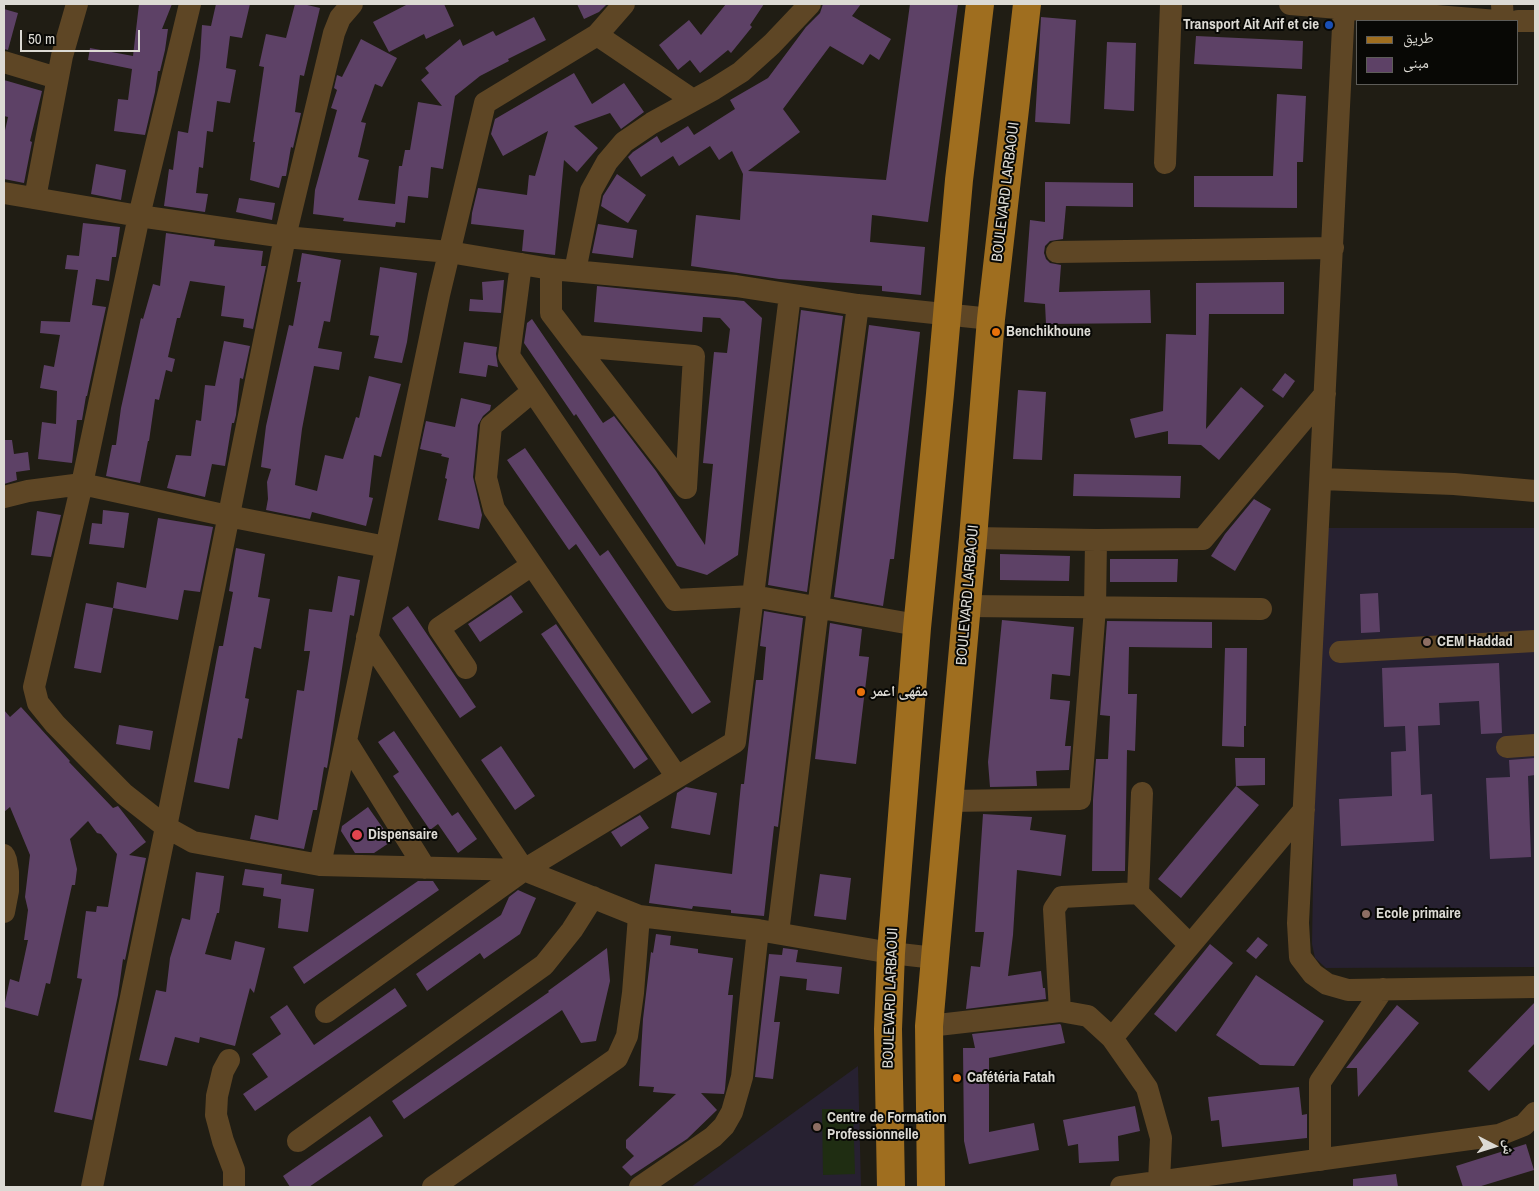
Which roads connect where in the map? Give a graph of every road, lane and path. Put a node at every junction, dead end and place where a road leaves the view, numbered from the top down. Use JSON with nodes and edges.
{"nodes":[{"id":1,"x":76,"y":4,"type":"edge"},
{"id":2,"x":190,"y":4,"type":"edge"},
{"id":3,"x":352,"y":4,"type":"edge"},
{"id":4,"x":624,"y":4,"type":"edge"},
{"id":5,"x":810,"y":4,"type":"edge"},
{"id":6,"x":980,"y":4,"type":"edge"},
{"id":7,"x":1028,"y":4,"type":"edge"},
{"id":8,"x":1171,"y":4,"type":"edge"},
{"id":9,"x":1290,"y":4,"type":"edge"},
{"id":10,"x":1502,"y":4,"type":"edge"},
{"id":11,"x":1344,"y":8,"type":"junction"},
{"id":12,"x":1485,"y":20,"type":"edge"},
{"id":13,"x":1503,"y":20,"type":"edge"},
{"id":14,"x":1519,"y":21,"type":"edge"},
{"id":15,"x":1535,"y":21,"type":"edge"},
{"id":16,"x":597,"y":36,"type":"junction"},
{"id":17,"x":4,"y":62,"type":"edge"},
{"id":18,"x":57,"y":78,"type":"junction"},
{"id":19,"x":693,"y":100,"type":"junction"},
{"id":20,"x":1165,"y":163,"type":"dead end"},
{"id":21,"x":4,"y":193,"type":"edge"},
{"id":22,"x":35,"y":198,"type":"junction"},
{"id":23,"x":139,"y":216,"type":"junction"},
{"id":24,"x":285,"y":237,"type":"junction"},
{"id":25,"x":1333,"y":248,"type":"junction"},
{"id":26,"x":449,"y":252,"type":"junction"},
{"id":27,"x":1057,"y":252,"type":"dead end"},
{"id":28,"x":521,"y":264,"type":"junction"},
{"id":29,"x":551,"y":269,"type":"junction"},
{"id":30,"x":575,"y":271,"type":"junction"},
{"id":31,"x":790,"y":295,"type":"junction"},
{"id":32,"x":858,"y":305,"type":"junction"},
{"id":33,"x":946,"y":315,"type":"junction"},
{"id":34,"x":991,"y":319,"type":"junction"},
{"id":35,"x":576,"y":346,"type":"junction"},
{"id":36,"x":532,"y":391,"type":"junction"},
{"id":37,"x":1325,"y":394,"type":"junction"},
{"id":38,"x":1321,"y":480,"type":"junction"},
{"id":39,"x":82,"y":484,"type":"junction"},
{"id":40,"x":1535,"y":490,"type":"edge"},
{"id":41,"x":4,"y":497,"type":"edge"},
{"id":42,"x":228,"y":516,"type":"junction"},
{"id":43,"x":973,"y":538,"type":"junction"},
{"id":44,"x":1096,"y":540,"type":"junction"},
{"id":45,"x":386,"y":547,"type":"junction"},
{"id":46,"x":532,"y":565,"type":"junction"},
{"id":47,"x":753,"y":596,"type":"junction"},
{"id":48,"x":967,"y":606,"type":"junction"},
{"id":49,"x":818,"y":608,"type":"junction"},
{"id":50,"x":1095,"y":608,"type":"junction"},
{"id":51,"x":1261,"y":609,"type":"dead end"},
{"id":52,"x":917,"y":625,"type":"junction"},
{"id":53,"x":367,"y":637,"type":"junction"},
{"id":54,"x":1535,"y":641,"type":"edge"},
{"id":55,"x":1340,"y":652,"type":"dead end"},
{"id":56,"x":466,"y":668,"type":"dead end"},
{"id":57,"x":346,"y":741,"type":"junction"},
{"id":58,"x":1535,"y":745,"type":"edge"},
{"id":59,"x":1507,"y":746,"type":"dead end"},
{"id":60,"x":677,"y":777,"type":"junction"},
{"id":61,"x":1142,"y":794,"type":"dead end"},
{"id":62,"x":949,"y":801,"type":"junction"},
{"id":63,"x":1304,"y":810,"type":"junction"},
{"id":64,"x":166,"y":827,"type":"junction"},
{"id":65,"x":4,"y":855,"type":"edge"},
{"id":66,"x":320,"y":865,"type":"junction"},
{"id":67,"x":424,"y":868,"type":"junction"},
{"id":68,"x":524,"y":870,"type":"junction"},
{"id":69,"x":1138,"y":893,"type":"junction"},
{"id":70,"x":593,"y":898,"type":"junction"},
{"id":71,"x":4,"y":912,"type":"edge"},
{"id":72,"x":639,"y":916,"type":"junction"},
{"id":73,"x":768,"y":931,"type":"junction"},
{"id":74,"x":1190,"y":945,"type":"junction"},
{"id":75,"x":891,"y":953,"type":"junction"},
{"id":76,"x":935,"y":958,"type":"junction"},
{"id":77,"x":1535,"y":986,"type":"edge"},
{"id":78,"x":1383,"y":989,"type":"junction"},
{"id":79,"x":1060,"y":1011,"type":"junction"},
{"id":80,"x":326,"y":1012,"type":"dead end"},
{"id":81,"x":929,"y":1026,"type":"junction"},
{"id":82,"x":1112,"y":1038,"type":"junction"},
{"id":83,"x":229,"y":1060,"type":"dead end"},
{"id":84,"x":1535,"y":1113,"type":"edge"},
{"id":85,"x":298,"y":1141,"type":"dead end"},
{"id":86,"x":1320,"y":1160,"type":"junction"},
{"id":87,"x":1159,"y":1182,"type":"junction"},
{"id":88,"x":92,"y":1187,"type":"edge"},
{"id":89,"x":234,"y":1187,"type":"edge"},
{"id":90,"x":434,"y":1187,"type":"edge"},
{"id":91,"x":640,"y":1187,"type":"edge"},
{"id":92,"x":891,"y":1187,"type":"edge"},
{"id":93,"x":932,"y":1187,"type":"edge"},
{"id":94,"x":1121,"y":1187,"type":"edge"}],
"edges":[{"from":1,"to":18,"type":"street"},
{"from":2,"to":23,"type":"street"},
{"from":3,"to":24,"type":"street"},
{"from":4,"to":16,"type":"street"},
{"from":5,"to":19,"type":"street"},
{"from":6,"to":33,"type":"main road","name":"BOULEVARD LARBAOUI"},
{"from":7,"to":34,"type":"main road","name":"BOULEVARD LARBAOUI"},
{"from":8,"to":20,"type":"street"},
{"from":9,"to":11,"type":"street"},
{"from":10,"to":13,"type":"street"},
{"from":11,"to":12,"type":"street"},
{"from":11,"to":25,"type":"street"},
{"from":14,"to":15,"type":"street"},
{"from":16,"to":19,"type":"street"},
{"from":16,"to":26,"type":"street"},
{"from":17,"to":18,"type":"street"},
{"from":18,"to":22,"type":"street"},
{"from":19,"to":30,"type":"street"},
{"from":21,"to":22,"type":"street"},
{"from":22,"to":23,"type":"street"},
{"from":23,"to":24,"type":"street"},
{"from":23,"to":39,"type":"street"},
{"from":24,"to":26,"type":"street"},
{"from":24,"to":42,"type":"street"},
{"from":25,"to":27,"type":"street"},
{"from":25,"to":37,"type":"street"},
{"from":26,"to":28,"type":"street"},
{"from":26,"to":45,"type":"street"},
{"from":28,"to":29,"type":"street"},
{"from":28,"to":36,"type":"street"},
{"from":29,"to":30,"type":"street"},
{"from":29,"to":35,"type":"street"},
{"from":30,"to":31,"type":"street"},
{"from":31,"to":32,"type":"street"},
{"from":31,"to":47,"type":"street"},
{"from":32,"to":33,"type":"street"},
{"from":32,"to":49,"type":"street"},
{"from":33,"to":34,"type":"street"},
{"from":33,"to":52,"type":"main road","name":"BOULEVARD LARBAOUI"},
{"from":34,"to":43,"type":"main road","name":"BOULEVARD LARBAOUI"},
{"from":35,"to":35,"type":"street"},
{"from":36,"to":46,"type":"street"},
{"from":36,"to":47,"type":"street"},
{"from":37,"to":38,"type":"street"},
{"from":37,"to":44,"type":"street"},
{"from":38,"to":40,"type":"street"},
{"from":38,"to":63,"type":"street"},
{"from":39,"to":41,"type":"street"},
{"from":39,"to":42,"type":"street"},
{"from":39,"to":64,"type":"street"},
{"from":42,"to":45,"type":"street"},
{"from":42,"to":64,"type":"street"},
{"from":43,"to":44,"type":"street"},
{"from":43,"to":48,"type":"main road","name":"BOULEVARD LARBAOUI"},
{"from":44,"to":50,"type":"street"},
{"from":45,"to":53,"type":"street"},
{"from":46,"to":56,"type":"street"},
{"from":46,"to":60,"type":"street"},
{"from":47,"to":49,"type":"street"},
{"from":47,"to":60,"type":"street"},
{"from":48,"to":50,"type":"street"},
{"from":48,"to":62,"type":"main road","name":"BOULEVARD LARBAOUI"},
{"from":49,"to":52,"type":"street"},
{"from":49,"to":73,"type":"street"},
{"from":50,"to":51,"type":"street"},
{"from":50,"to":62,"type":"street"},
{"from":52,"to":75,"type":"main road","name":"BOULEVARD LARBAOUI"},
{"from":53,"to":57,"type":"street"},
{"from":53,"to":68,"type":"street"},
{"from":54,"to":55,"type":"street"},
{"from":57,"to":66,"type":"street"},
{"from":57,"to":67,"type":"street"},
{"from":58,"to":59,"type":"street"},
{"from":60,"to":68,"type":"street"},
{"from":61,"to":69,"type":"street"},
{"from":62,"to":76,"type":"main road","name":"BOULEVARD LARBAOUI"},
{"from":63,"to":74,"type":"street"},
{"from":63,"to":78,"type":"street"},
{"from":64,"to":66,"type":"street"},
{"from":64,"to":88,"type":"street"},
{"from":65,"to":71,"type":"street"},
{"from":66,"to":67,"type":"street"},
{"from":67,"to":68,"type":"street"},
{"from":68,"to":70,"type":"street"},
{"from":68,"to":80,"type":"street"},
{"from":69,"to":74,"type":"street"},
{"from":69,"to":79,"type":"street"},
{"from":70,"to":72,"type":"street"},
{"from":70,"to":85,"type":"street"},
{"from":72,"to":73,"type":"street"},
{"from":72,"to":90,"type":"street"},
{"from":73,"to":75,"type":"street"},
{"from":73,"to":91,"type":"street"},
{"from":74,"to":82,"type":"street"},
{"from":75,"to":76,"type":"street"},
{"from":75,"to":92,"type":"main road","name":"BOULEVARD LARBAOUI"},
{"from":76,"to":81,"type":"main road","name":"BOULEVARD LARBAOUI"},
{"from":77,"to":78,"type":"street"},
{"from":78,"to":86,"type":"street"},
{"from":79,"to":81,"type":"street"},
{"from":79,"to":82,"type":"street"},
{"from":81,"to":93,"type":"main road","name":"BOULEVARD LARBAOUI"},
{"from":82,"to":87,"type":"street"},
{"from":83,"to":89,"type":"street"},
{"from":84,"to":86,"type":"street"},
{"from":86,"to":87,"type":"street"},
{"from":87,"to":94,"type":"street"}]}
